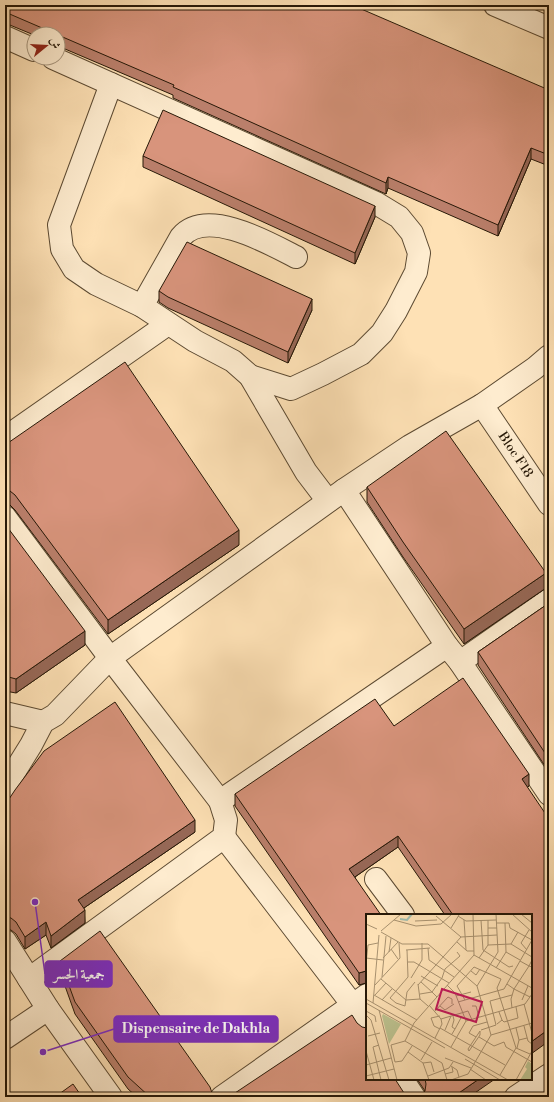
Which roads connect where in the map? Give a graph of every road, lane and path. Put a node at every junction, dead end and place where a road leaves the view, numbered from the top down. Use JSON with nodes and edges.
{"nodes":[{"id":1,"x":495,"y":5,"type":"edge"},
{"id":2,"x":549,"y":28,"type":"edge"},
{"id":3,"x":5,"y":37,"type":"edge"},
{"id":4,"x":26,"y":46,"type":"edge"},
{"id":5,"x":66,"y":64,"type":"edge"},
{"id":6,"x":111,"y":84,"type":"junction"},
{"id":7,"x":296,"y":257,"type":"dead end"},
{"id":8,"x":142,"y":306,"type":"junction"},
{"id":9,"x":168,"y":324,"type":"junction"},
{"id":10,"x":549,"y":356,"type":"edge"},
{"id":11,"x":250,"y":376,"type":"junction"},
{"id":12,"x":482,"y":405,"type":"junction"},
{"id":13,"x":5,"y":438,"type":"edge"},
{"id":14,"x":336,"y":496,"type":"junction"},
{"id":15,"x":549,"y":504,"type":"edge"},
{"id":16,"x":5,"y":517,"type":"edge"},
{"id":17,"x":549,"y":600,"type":"edge"},
{"id":18,"x":447,"y":646,"type":"junction"},
{"id":19,"x":110,"y":658,"type":"junction"},
{"id":20,"x":460,"y":662,"type":"junction"},
{"id":21,"x":5,"y":713,"type":"edge"},
{"id":22,"x":43,"y":722,"type":"junction"},
{"id":23,"x":5,"y":787,"type":"edge"},
{"id":24,"x":549,"y":794,"type":"edge"},
{"id":25,"x":220,"y":801,"type":"junction"},
{"id":26,"x":224,"y":838,"type":"junction"},
{"id":27,"x":376,"y":879,"type":"dead end"},
{"id":28,"x":402,"y":914,"type":"edge"},
{"id":29,"x":5,"y":941,"type":"edge"},
{"id":30,"x":29,"y":979,"type":"junction"},
{"id":31,"x":360,"y":1000,"type":"edge"},
{"id":32,"x":48,"y":1009,"type":"junction"},
{"id":33,"x":366,"y":1022,"type":"edge"},
{"id":34,"x":5,"y":1038,"type":"edge"},
{"id":35,"x":549,"y":1075,"type":"edge"},
{"id":36,"x":403,"y":1080,"type":"edge"},
{"id":37,"x":111,"y":1097,"type":"edge"},
{"id":38,"x":222,"y":1097,"type":"edge"},
{"id":39,"x":414,"y":1097,"type":"edge"},
{"id":40,"x":516,"y":1097,"type":"edge"}],
"edges":[{"from":1,"to":2,"type":"street"},
{"from":3,"to":4,"type":"street"},
{"from":5,"to":6,"type":"street"},
{"from":6,"to":8,"type":"street"},
{"from":6,"to":11,"type":"street"},
{"from":7,"to":8,"type":"street"},
{"from":8,"to":9,"type":"street"},
{"from":9,"to":11,"type":"street"},
{"from":9,"to":13,"type":"street"},
{"from":10,"to":12,"type":"street"},
{"from":11,"to":14,"type":"street"},
{"from":12,"to":14,"type":"street"},
{"from":12,"to":15,"type":"street","name":"Bloc F18"},
{"from":14,"to":18,"type":"street"},
{"from":14,"to":19,"type":"street"},
{"from":16,"to":19,"type":"street"},
{"from":17,"to":20,"type":"street"},
{"from":18,"to":20,"type":"street"},
{"from":18,"to":25,"type":"street"},
{"from":19,"to":22,"type":"street"},
{"from":19,"to":25,"type":"street"},
{"from":20,"to":24,"type":"street"},
{"from":21,"to":22,"type":"street"},
{"from":22,"to":23,"type":"street"},
{"from":25,"to":26,"type":"street"},
{"from":26,"to":30,"type":"street"},
{"from":26,"to":31,"type":"street"},
{"from":27,"to":28,"type":"street"},
{"from":29,"to":30,"type":"street"},
{"from":30,"to":32,"type":"street"},
{"from":31,"to":33,"type":"street"},
{"from":31,"to":38,"type":"street"},
{"from":32,"to":34,"type":"street"},
{"from":32,"to":37,"type":"street"},
{"from":35,"to":40,"type":"street"},
{"from":36,"to":39,"type":"street"}]}
